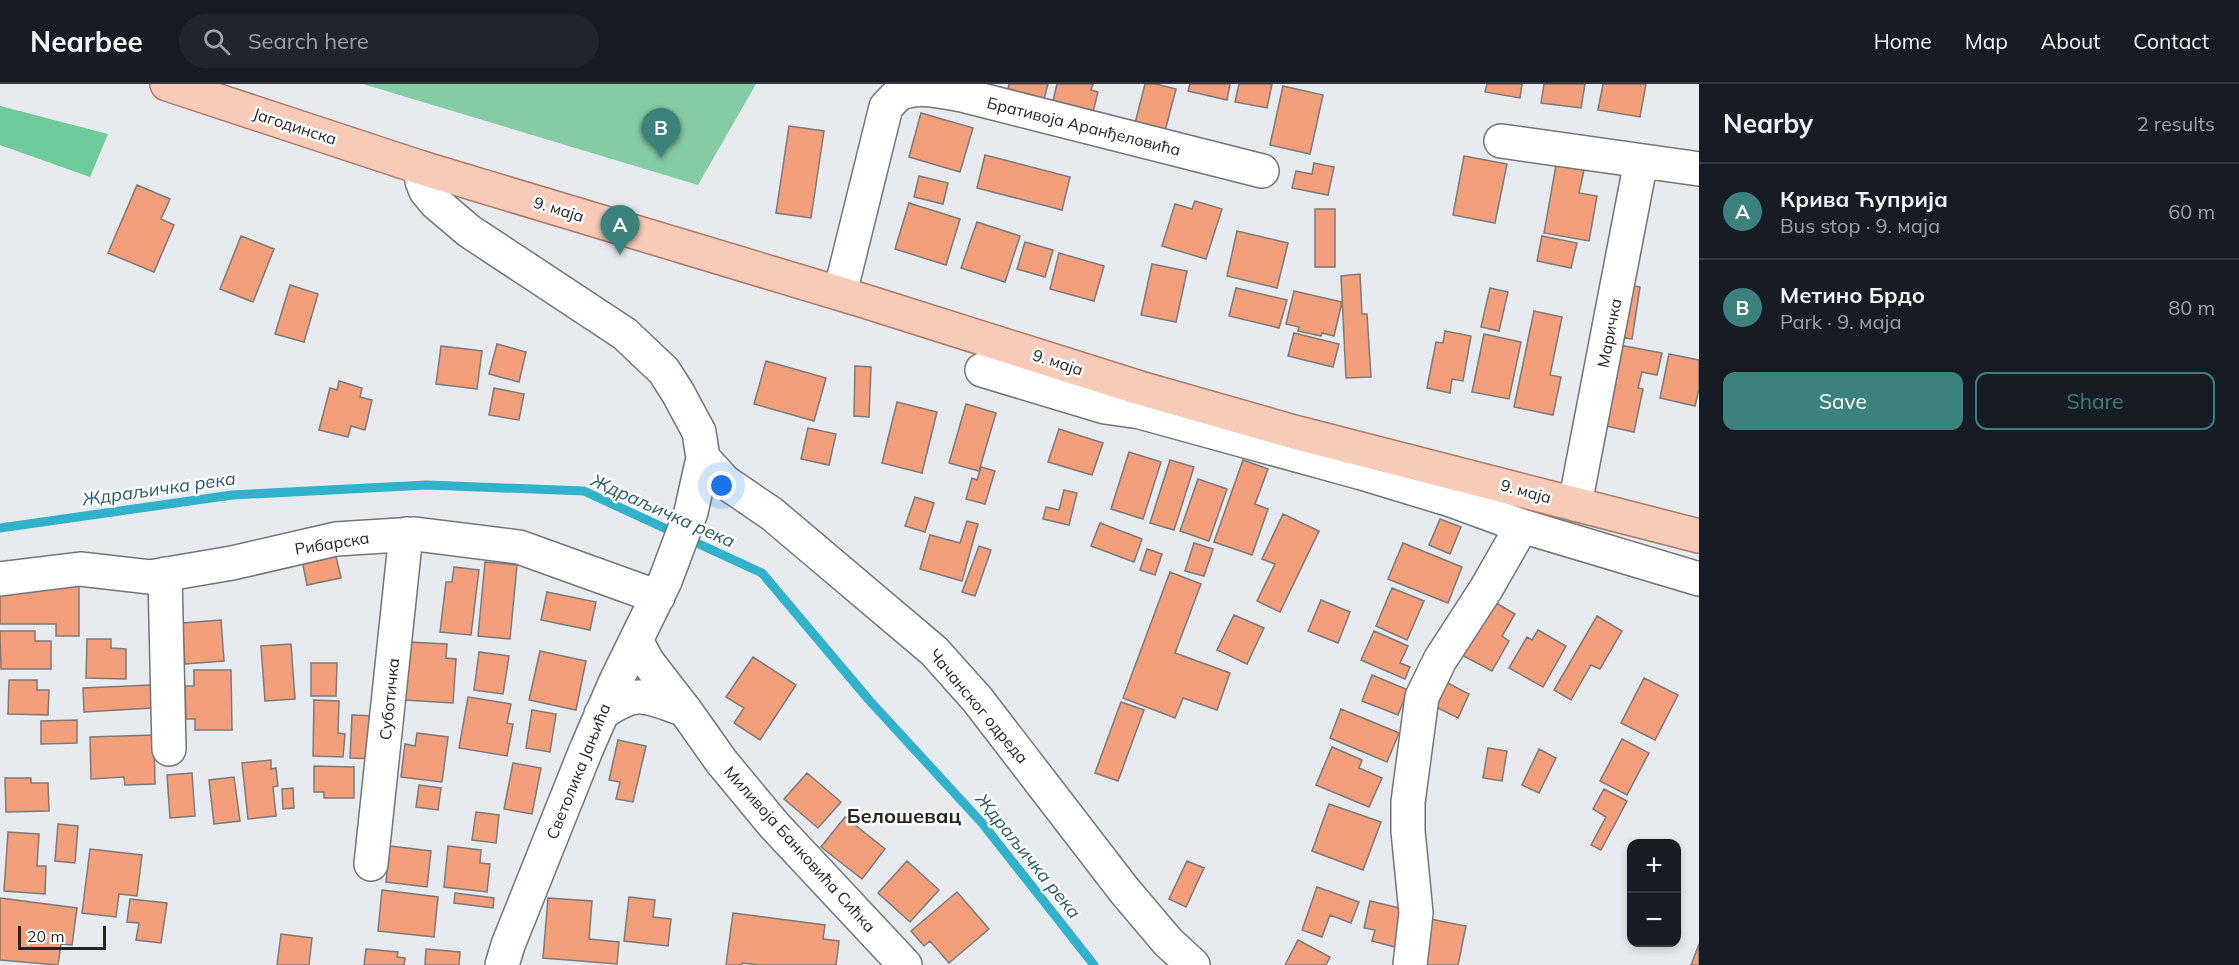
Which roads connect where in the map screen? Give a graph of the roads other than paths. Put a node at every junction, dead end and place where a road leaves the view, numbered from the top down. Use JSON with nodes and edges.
{"nodes":[{"id":1,"x":167,"y":84,"type":"edge"},
{"id":2,"x":1501,"y":141,"type":"dead end"},
{"id":3,"x":1641,"y":161,"type":"junction"},
{"id":4,"x":422,"y":168,"type":"junction"},
{"id":5,"x":1699,"y":169,"type":"edge"},
{"id":6,"x":1262,"y":171,"type":"dead end"},
{"id":7,"x":840,"y":293,"type":"junction"},
{"id":8,"x":982,"y":370,"type":"dead end"},
{"id":9,"x":1117,"y":381,"type":"junction"},
{"id":10,"x":1140,"y":412,"type":"junction"},
{"id":11,"x":703,"y":458,"type":"junction"},
{"id":12,"x":1575,"y":504,"type":"junction"},
{"id":13,"x":1522,"y":526,"type":"junction"},
{"id":14,"x":406,"y":534,"type":"junction"},
{"id":15,"x":1699,"y":536,"type":"edge"},
{"id":16,"x":165,"y":574,"type":"junction"},
{"id":17,"x":0,"y":579,"type":"edge"},
{"id":18,"x":1699,"y":579,"type":"edge"},
{"id":19,"x":662,"y":589,"type":"junction"},
{"id":20,"x":637,"y":642,"type":"junction"},
{"id":21,"x":685,"y":710,"type":"junction"},
{"id":22,"x":601,"y":714,"type":"junction"},
{"id":23,"x":169,"y":749,"type":"dead end"},
{"id":24,"x":372,"y":864,"type":"dead end"},
{"id":25,"x":502,"y":965,"type":"edge"},
{"id":26,"x":905,"y":965,"type":"edge"},
{"id":27,"x":1193,"y":965,"type":"edge"},
{"id":28,"x":1410,"y":965,"type":"edge"}],
"edges":[{"from":1,"to":4,"type":"main road","name":"Јагодинска"},
{"from":2,"to":3,"type":"street"},
{"from":3,"to":5,"type":"street"},
{"from":3,"to":12,"type":"street","name":"Маричка"},
{"from":4,"to":7,"type":"main road","name":"9. маја"},
{"from":4,"to":11,"type":"street"},
{"from":6,"to":7,"type":"street","name":"Бративоја Аранђеловића"},
{"from":7,"to":9,"type":"main road","name":"9. маја"},
{"from":8,"to":10,"type":"street"},
{"from":9,"to":10,"type":"street"},
{"from":9,"to":12,"type":"main road","name":"9. маја"},
{"from":10,"to":13,"type":"street"},
{"from":11,"to":19,"type":"street","name":"Светолика Јањића"},
{"from":11,"to":27,"type":"street","name":"Чачанског одреда"},
{"from":12,"to":15,"type":"main road","name":"9. маја"},
{"from":13,"to":18,"type":"street"},
{"from":13,"to":28,"type":"street"},
{"from":14,"to":16,"type":"street","name":"Рибарска"},
{"from":14,"to":19,"type":"street","name":"Рибарска"},
{"from":14,"to":24,"type":"street","name":"Суботичка"},
{"from":16,"to":17,"type":"street","name":"Рибарска"},
{"from":16,"to":23,"type":"street"},
{"from":19,"to":20,"type":"street","name":"Светолика Јањића"},
{"from":20,"to":21,"type":"street","name":"Миливоја Банковића Сићка"},
{"from":20,"to":22,"type":"street","name":"Светолика Јањића"},
{"from":21,"to":22,"type":"street"},
{"from":21,"to":26,"type":"street","name":"Миливоја Банковића Сићка"},
{"from":22,"to":25,"type":"street","name":"Светолика Јањића"}]}
